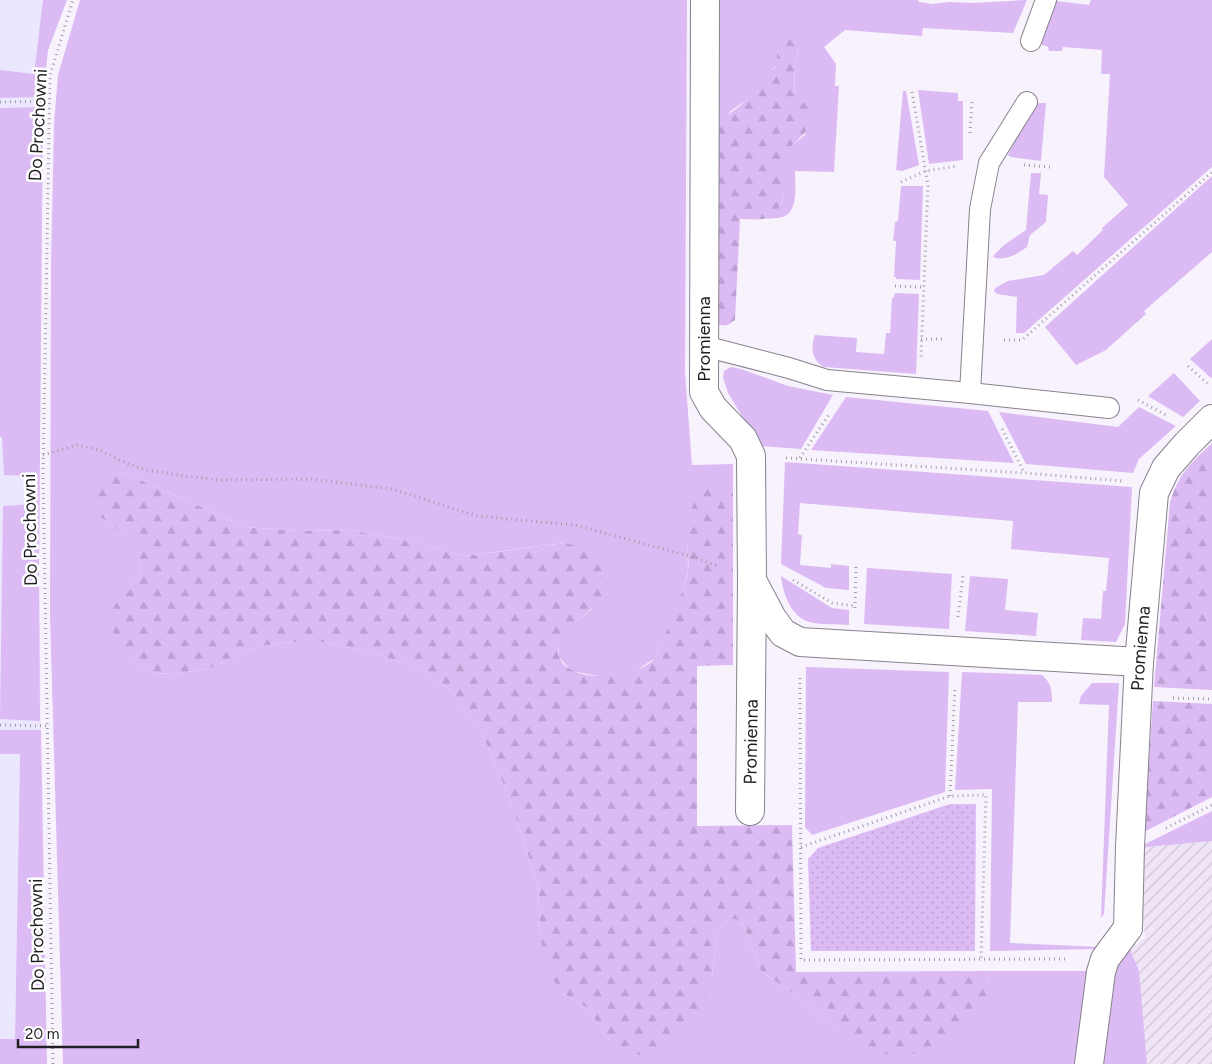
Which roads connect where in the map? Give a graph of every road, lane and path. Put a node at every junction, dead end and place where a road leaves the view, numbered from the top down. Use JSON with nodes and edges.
{"nodes":[{"id":1,"x":74,"y":0,"type":"edge"},
{"id":2,"x":704,"y":0,"type":"edge"},
{"id":3,"x":1046,"y":0,"type":"edge"},
{"id":4,"x":1031,"y":41,"type":"dead end"},
{"id":5,"x":912,"y":92,"type":"dead end"},
{"id":6,"x":50,"y":101,"type":"junction"},
{"id":7,"x":972,"y":101,"type":"dead end"},
{"id":8,"x":0,"y":102,"type":"edge"},
{"id":9,"x":1027,"y":102,"type":"dead end"},
{"id":10,"x":970,"y":137,"type":"dead end"},
{"id":11,"x":960,"y":166,"type":"dead end"},
{"id":12,"x":926,"y":171,"type":"junction"},
{"id":13,"x":1212,"y":172,"type":"edge"},
{"id":14,"x":901,"y":182,"type":"dead end"},
{"id":15,"x":895,"y":286,"type":"dead end"},
{"id":16,"x":924,"y":286,"type":"junction"},
{"id":17,"x":922,"y":339,"type":"junction"},
{"id":18,"x":972,"y":340,"type":"junction"},
{"id":19,"x":704,"y":346,"type":"junction"},
{"id":20,"x":1188,"y":366,"type":"dead end"},
{"id":21,"x":850,"y":382,"type":"junction"},
{"id":22,"x":1209,"y":386,"type":"dead end"},
{"id":23,"x":920,"y":388,"type":"junction"},
{"id":24,"x":977,"y":394,"type":"junction"},
{"id":25,"x":1109,"y":408,"type":"joint"},
{"id":26,"x":1169,"y":416,"type":"dead end"},
{"id":27,"x":1212,"y":419,"type":"edge"},
{"id":28,"x":43,"y":454,"type":"junction"},
{"id":29,"x":751,"y":456,"type":"junction"},
{"id":30,"x":800,"y":458,"type":"junction"},
{"id":31,"x":1024,"y":472,"type":"junction"},
{"id":32,"x":1130,"y":482,"type":"dead end"},
{"id":33,"x":856,"y":566,"type":"dead end"},
{"id":34,"x":963,"y":576,"type":"dead end"},
{"id":35,"x":791,"y":579,"type":"dead end"},
{"id":36,"x":752,"y":581,"type":"junction"},
{"id":37,"x":855,"y":606,"type":"junction"},
{"id":38,"x":854,"y":615,"type":"dead end"},
{"id":39,"x":800,"y":642,"type":"junction"},
{"id":40,"x":955,"y":651,"type":"junction"},
{"id":41,"x":1139,"y":662,"type":"junction"},
{"id":42,"x":0,"y":726,"type":"edge"},
{"id":43,"x":47,"y":726,"type":"junction"},
{"id":44,"x":950,"y":796,"type":"junction"},
{"id":45,"x":1212,"y":805,"type":"edge"},
{"id":46,"x":750,"y":811,"type":"dead end"},
{"id":47,"x":801,"y":847,"type":"junction"},
{"id":48,"x":1130,"y":847,"type":"junction"},
{"id":49,"x":981,"y":959,"type":"junction"},
{"id":50,"x":1105,"y":959,"type":"junction"},
{"id":51,"x":53,"y":1064,"type":"edge"},
{"id":52,"x":1089,"y":1064,"type":"edge"}],
"edges":[{"from":1,"to":6,"type":"path","name":"Do Prochowni"},
{"from":2,"to":19,"type":"street","name":"Promienna"},
{"from":3,"to":4,"type":"lane"},
{"from":5,"to":12,"type":"path"},
{"from":6,"to":8,"type":"path"},
{"from":6,"to":28,"type":"path","name":"Do Prochowni"},
{"from":7,"to":10,"type":"path"},
{"from":9,"to":18,"type":"lane"},
{"from":11,"to":12,"type":"path"},
{"from":12,"to":14,"type":"path"},
{"from":12,"to":16,"type":"path"},
{"from":13,"to":18,"type":"path"},
{"from":15,"to":16,"type":"path"},
{"from":16,"to":17,"type":"path"},
{"from":17,"to":18,"type":"path"},
{"from":17,"to":23,"type":"path"},
{"from":18,"to":24,"type":"lane"},
{"from":19,"to":21,"type":"lane"},
{"from":19,"to":29,"type":"street","name":"Promienna"},
{"from":20,"to":22,"type":"path"},
{"from":21,"to":23,"type":"lane"},
{"from":21,"to":30,"type":"path"},
{"from":23,"to":24,"type":"lane"},
{"from":24,"to":25,"type":"lane"},
{"from":24,"to":31,"type":"path"},
{"from":25,"to":26,"type":"path"},
{"from":27,"to":41,"type":"street","name":"Promienna"},
{"from":28,"to":36,"type":"path"},
{"from":28,"to":43,"type":"path","name":"Do Prochowni"},
{"from":29,"to":30,"type":"path"},
{"from":29,"to":36,"type":"street","name":"Promienna"},
{"from":30,"to":31,"type":"path"},
{"from":31,"to":32,"type":"path"},
{"from":33,"to":37,"type":"path"},
{"from":34,"to":40,"type":"path"},
{"from":35,"to":37,"type":"path"},
{"from":36,"to":39,"type":"street"},
{"from":36,"to":46,"type":"street","name":"Promienna"},
{"from":37,"to":38,"type":"path"},
{"from":39,"to":40,"type":"street"},
{"from":39,"to":47,"type":"path"},
{"from":40,"to":41,"type":"street"},
{"from":40,"to":44,"type":"path"},
{"from":41,"to":48,"type":"street","name":"Promienna"},
{"from":42,"to":43,"type":"path"},
{"from":43,"to":51,"type":"path","name":"Do Prochowni"},
{"from":44,"to":47,"type":"path"},
{"from":44,"to":49,"type":"path"},
{"from":45,"to":48,"type":"path"},
{"from":47,"to":49,"type":"path"},
{"from":48,"to":50,"type":"street","name":"Promienna"},
{"from":49,"to":50,"type":"path"},
{"from":50,"to":52,"type":"street"}]}
